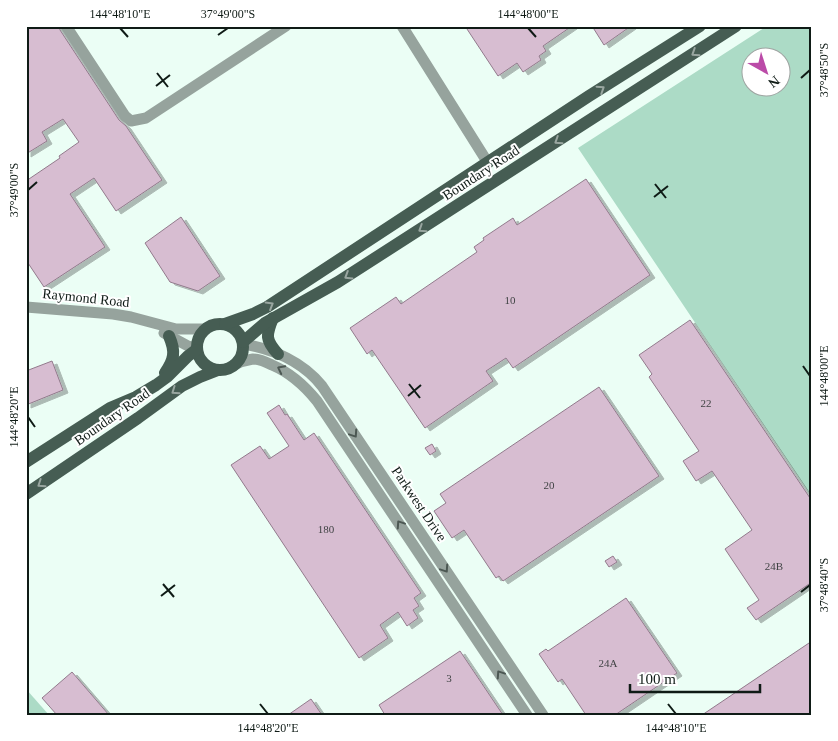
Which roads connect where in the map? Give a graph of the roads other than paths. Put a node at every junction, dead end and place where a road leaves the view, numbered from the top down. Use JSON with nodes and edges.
{"nodes":[{"id":1,"x":66,"y":26,"type":"edge"},
{"id":2,"x":286,"y":26,"type":"edge"},
{"id":3,"x":402,"y":26,"type":"edge"},
{"id":4,"x":700,"y":26,"type":"edge"},
{"id":5,"x":736,"y":26,"type":"edge"},
{"id":6,"x":488,"y":162,"type":"junction"},
{"id":7,"x":26,"y":307,"type":"edge"},
{"id":8,"x":273,"y":318,"type":"junction"},
{"id":9,"x":143,"y":321,"type":"junction"},
{"id":10,"x":225,"y":324,"type":"junction"},
{"id":11,"x":204,"y":329,"type":"junction"},
{"id":12,"x":170,"y":336,"type":"junction"},
{"id":13,"x":243,"y":343,"type":"junction"},
{"id":14,"x":196,"y":349,"type":"junction"},
{"id":15,"x":278,"y":354,"type":"junction"},
{"id":16,"x":234,"y":365,"type":"junction"},
{"id":17,"x":218,"y":370,"type":"junction"},
{"id":18,"x":156,"y":385,"type":"junction"},
{"id":19,"x":26,"y":462,"type":"edge"},
{"id":20,"x":26,"y":494,"type":"edge"},
{"id":21,"x":397,"y":498,"type":"junction"},
{"id":22,"x":387,"y":505,"type":"junction"},
{"id":23,"x":527,"y":715,"type":"edge"},
{"id":24,"x":543,"y":715,"type":"edge"}],
"edges":[{"from":1,"to":2,"type":"street"},
{"from":3,"to":6,"type":"street"},
{"from":6,"to":4,"type":"main road","name":"Boundary Road","one_way":true},
{"from":5,"to":8,"type":"main road","name":"Boundary Road","one_way":true},
{"from":10,"to":6,"type":"main road","name":"Boundary Road","one_way":true},
{"from":7,"to":9,"type":"street","name":"Raymond Road"},
{"from":8,"to":13,"type":"main road","name":"Boundary Road"},
{"from":8,"to":15,"type":"main road"},
{"from":9,"to":11,"type":"street","name":"Raymond Road"},
{"from":9,"to":12,"type":"street","name":"Raymond Road"},
{"from":10,"to":11,"type":"main road"},
{"from":10,"to":13,"type":"main road"},
{"from":11,"to":14,"type":"main road"},
{"from":12,"to":14,"type":"street","name":"Raymond Road"},
{"from":12,"to":18,"type":"main road"},
{"from":13,"to":15,"type":"street","name":"Parkwest Drive"},
{"from":13,"to":16,"type":"main road"},
{"from":14,"to":17,"type":"main road"},
{"from":14,"to":18,"type":"main road","name":"Boundary Road"},
{"from":15,"to":21,"type":"street","name":"Parkwest Drive","one_way":true},
{"from":16,"to":17,"type":"main road"},
{"from":22,"to":16,"type":"street","name":"Parkwest Drive","one_way":true},
{"from":17,"to":20,"type":"main road","name":"Boundary Road","one_way":true},
{"from":18,"to":19,"type":"main road","name":"Boundary Road"},
{"from":21,"to":22,"type":"street"},
{"from":21,"to":24,"type":"street","name":"Parkwest Drive","one_way":true},
{"from":23,"to":22,"type":"street","name":"Parkwest Drive","one_way":true}]}
